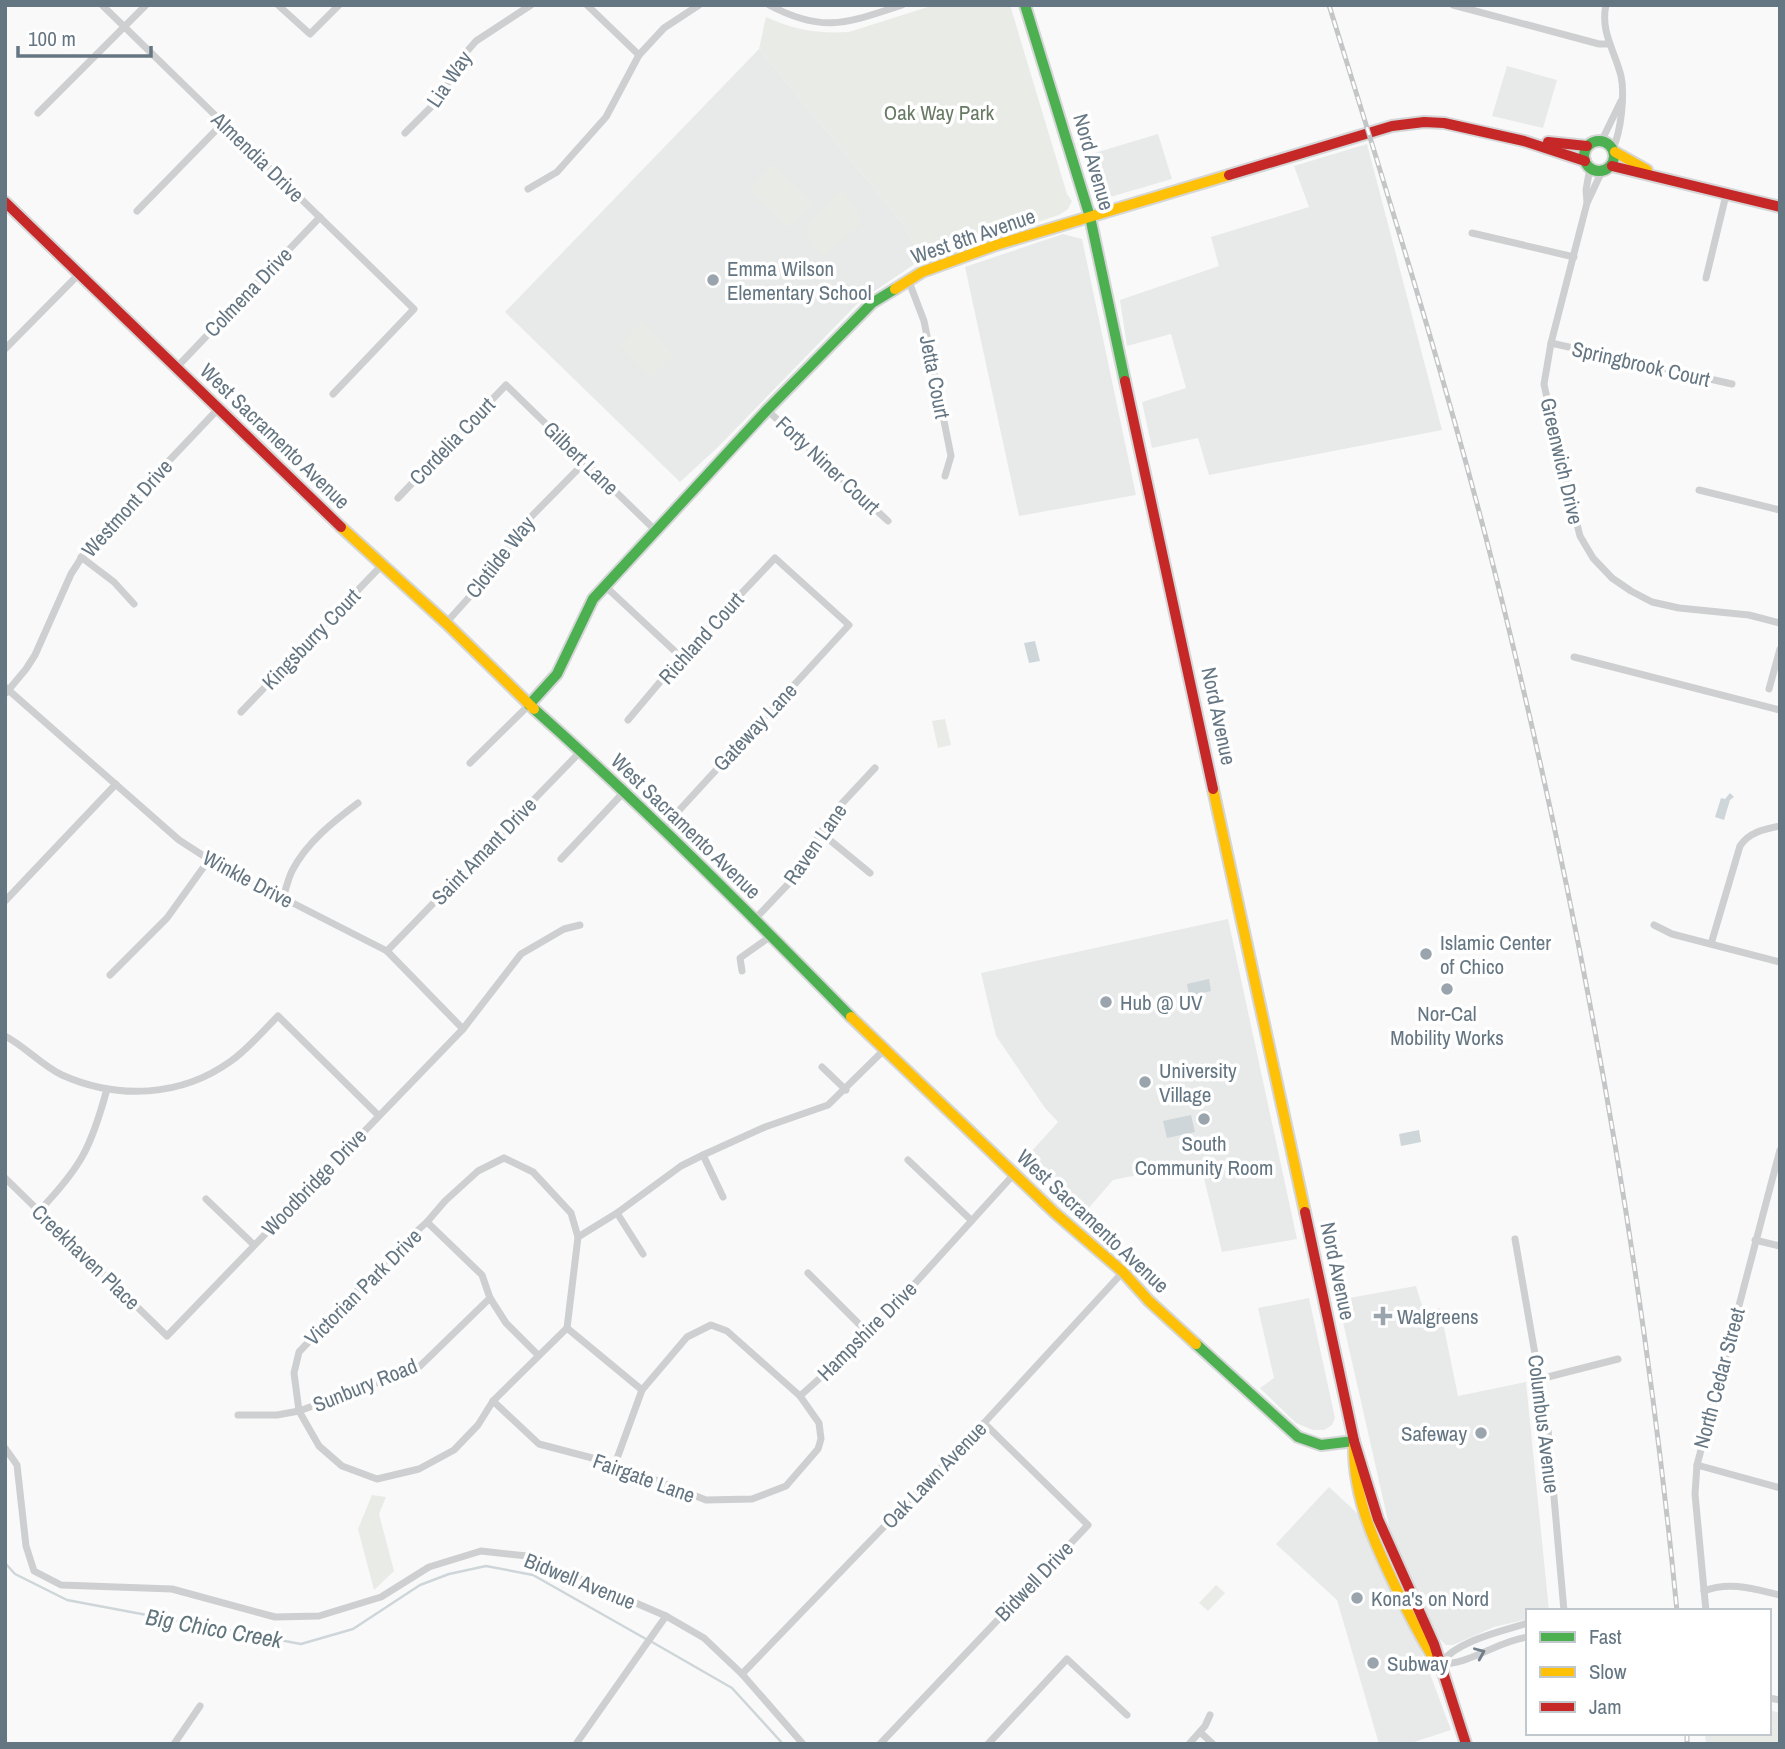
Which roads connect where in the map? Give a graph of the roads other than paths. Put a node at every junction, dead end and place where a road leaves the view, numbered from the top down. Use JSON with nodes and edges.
{"nodes":[{"id":1,"x":102,"y":5,"type":"edge"},
{"id":2,"x":146,"y":5,"type":"edge"},
{"id":3,"x":278,"y":5,"type":"edge"},
{"id":4,"x":339,"y":5,"type":"edge"},
{"id":5,"x":531,"y":5,"type":"edge"},
{"id":6,"x":587,"y":5,"type":"edge"},
{"id":7,"x":699,"y":5,"type":"edge"},
{"id":8,"x":769,"y":5,"type":"edge"},
{"id":9,"x":902,"y":5,"type":"edge"},
{"id":10,"x":1025,"y":5,"type":"edge"},
{"id":11,"x":1453,"y":5,"type":"edge"},
{"id":12,"x":1606,"y":5,"type":"edge"},
{"id":13,"x":124,"y":26,"type":"junction"},
{"id":14,"x":1608,"y":44,"type":"junction"},
{"id":15,"x":639,"y":55,"type":"junction"},
{"id":16,"x":1622,"y":101,"type":"junction"},
{"id":17,"x":38,"y":113,"type":"dead end"},
{"id":18,"x":223,"y":123,"type":"junction"},
{"id":19,"x":405,"y":133,"type":"dead end"},
{"id":20,"x":1602,"y":140,"type":"junction"},
{"id":21,"x":1524,"y":141,"type":"junction"},
{"id":22,"x":1587,"y":146,"type":"junction"},
{"id":23,"x":1614,"y":150,"type":"junction"},
{"id":24,"x":1597,"y":167,"type":"junction"},
{"id":25,"x":1665,"y":179,"type":"junction"},
{"id":26,"x":528,"y":189,"type":"dead end"},
{"id":27,"x":1726,"y":195,"type":"junction"},
{"id":28,"x":5,"y":202,"type":"edge"},
{"id":29,"x":1587,"y":203,"type":"junction"},
{"id":30,"x":1780,"y":207,"type":"edge"},
{"id":31,"x":137,"y":211,"type":"dead end"},
{"id":32,"x":320,"y":217,"type":"junction"},
{"id":33,"x":1090,"y":217,"type":"junction"},
{"id":34,"x":1472,"y":233,"type":"dead end"},
{"id":35,"x":1574,"y":257,"type":"junction"},
{"id":36,"x":80,"y":273,"type":"junction"},
{"id":37,"x":1706,"y":278,"type":"dead end"},
{"id":38,"x":908,"y":279,"type":"junction"},
{"id":39,"x":1551,"y":343,"type":"junction"},
{"id":40,"x":5,"y":349,"type":"edge"},
{"id":41,"x":177,"y":367,"type":"junction"},
{"id":42,"x":1732,"y":384,"type":"dead end"},
{"id":43,"x":506,"y":385,"type":"joint"},
{"id":44,"x":332,"y":394,"type":"dead end"},
{"id":45,"x":219,"y":408,"type":"junction"},
{"id":46,"x":767,"y":410,"type":"junction"},
{"id":47,"x":585,"y":462,"type":"junction"},
{"id":48,"x":945,"y":476,"type":"dead end"},
{"id":49,"x":1699,"y":490,"type":"dead end"},
{"id":50,"x":398,"y":498,"type":"dead end"},
{"id":51,"x":1780,"y":510,"type":"edge"},
{"id":52,"x":888,"y":521,"type":"dead end"},
{"id":53,"x":655,"y":530,"type":"junction"},
{"id":54,"x":81,"y":557,"type":"junction"},
{"id":55,"x":775,"y":558,"type":"joint"},
{"id":56,"x":382,"y":566,"type":"junction"},
{"id":57,"x":605,"y":586,"type":"junction"},
{"id":58,"x":134,"y":604,"type":"dead end"},
{"id":59,"x":446,"y":623,"type":"junction"},
{"id":60,"x":1780,"y":623,"type":"edge"},
{"id":61,"x":1780,"y":649,"type":"edge"},
{"id":62,"x":681,"y":657,"type":"junction"},
{"id":63,"x":1574,"y":657,"type":"dead end"},
{"id":64,"x":1769,"y":689,"type":"dead end"},
{"id":65,"x":6,"y":690,"type":"edge"},
{"id":66,"x":529,"y":705,"type":"junction"},
{"id":67,"x":1780,"y":710,"type":"edge"},
{"id":68,"x":241,"y":712,"type":"dead end"},
{"id":69,"x":628,"y":720,"type":"dead end"},
{"id":70,"x":581,"y":751,"type":"junction"},
{"id":71,"x":470,"y":763,"type":"dead end"},
{"id":72,"x":875,"y":768,"type":"dead end"},
{"id":73,"x":116,"y":784,"type":"junction"},
{"id":74,"x":623,"y":793,"type":"junction"},
{"id":75,"x":359,"y":803,"type":"dead end"},
{"id":76,"x":1780,"y":827,"type":"edge"},
{"id":77,"x":662,"y":829,"type":"junction"},
{"id":78,"x":820,"y":832,"type":"junction"},
{"id":79,"x":561,"y":859,"type":"dead end"},
{"id":80,"x":208,"y":861,"type":"junction"},
{"id":81,"x":870,"y":873,"type":"dead end"},
{"id":82,"x":283,"y":898,"type":"junction"},
{"id":83,"x":5,"y":901,"type":"edge"},
{"id":84,"x":755,"y":919,"type":"junction"},
{"id":85,"x":580,"y":925,"type":"dead end"},
{"id":86,"x":1654,"y":925,"type":"dead end"},
{"id":87,"x":771,"y":936,"type":"junction"},
{"id":88,"x":1712,"y":944,"type":"junction"},
{"id":89,"x":387,"y":951,"type":"junction"},
{"id":90,"x":1780,"y":962,"type":"edge"},
{"id":91,"x":742,"y":971,"type":"dead end"},
{"id":92,"x":110,"y":975,"type":"dead end"},
{"id":93,"x":463,"y":1030,"type":"junction"},
{"id":94,"x":5,"y":1035,"type":"edge"},
{"id":95,"x":884,"y":1050,"type":"junction"},
{"id":96,"x":822,"y":1067,"type":"dead end"},
{"id":97,"x":107,"y":1089,"type":"junction"},
{"id":98,"x":846,"y":1090,"type":"junction"},
{"id":99,"x":379,"y":1115,"type":"junction"},
{"id":100,"x":1780,"y":1150,"type":"edge"},
{"id":101,"x":703,"y":1155,"type":"junction"},
{"id":102,"x":908,"y":1160,"type":"dead end"},
{"id":103,"x":1015,"y":1173,"type":"junction"},
{"id":104,"x":5,"y":1178,"type":"edge"},
{"id":105,"x":723,"y":1197,"type":"dead end"},
{"id":106,"x":206,"y":1199,"type":"dead end"},
{"id":107,"x":39,"y":1211,"type":"junction"},
{"id":108,"x":617,"y":1213,"type":"junction"},
{"id":109,"x":971,"y":1220,"type":"junction"},
{"id":110,"x":427,"y":1222,"type":"junction"},
{"id":111,"x":578,"y":1237,"type":"junction"},
{"id":112,"x":1515,"y":1239,"type":"dead end"},
{"id":113,"x":1755,"y":1240,"type":"junction"},
{"id":114,"x":254,"y":1245,"type":"junction"},
{"id":115,"x":1780,"y":1246,"type":"edge"},
{"id":116,"x":643,"y":1254,"type":"dead end"},
{"id":117,"x":1123,"y":1272,"type":"junction"},
{"id":118,"x":808,"y":1273,"type":"dead end"},
{"id":119,"x":490,"y":1297,"type":"junction"},
{"id":120,"x":567,"y":1328,"type":"junction"},
{"id":121,"x":869,"y":1334,"type":"junction"},
{"id":122,"x":167,"y":1336,"type":"joint"},
{"id":123,"x":538,"y":1355,"type":"junction"},
{"id":124,"x":1618,"y":1359,"type":"dead end"},
{"id":125,"x":1540,"y":1379,"type":"junction"},
{"id":126,"x":642,"y":1390,"type":"junction"},
{"id":127,"x":800,"y":1396,"type":"junction"},
{"id":128,"x":494,"y":1401,"type":"junction"},
{"id":129,"x":299,"y":1411,"type":"junction"},
{"id":130,"x":238,"y":1415,"type":"dead end"},
{"id":131,"x":984,"y":1423,"type":"junction"},
{"id":132,"x":1354,"y":1441,"type":"junction"},
{"id":133,"x":5,"y":1448,"type":"edge"},
{"id":134,"x":615,"y":1464,"type":"junction"},
{"id":135,"x":1697,"y":1465,"type":"junction"},
{"id":136,"x":1780,"y":1488,"type":"edge"},
{"id":137,"x":1704,"y":1591,"type":"junction"},
{"id":138,"x":1780,"y":1595,"type":"edge"},
{"id":139,"x":1564,"y":1609,"type":"edge"},
{"id":140,"x":1706,"y":1609,"type":"edge"},
{"id":141,"x":666,"y":1616,"type":"junction"},
{"id":142,"x":1526,"y":1624,"type":"edge"},
{"id":143,"x":1526,"y":1638,"type":"edge"},
{"id":144,"x":1438,"y":1664,"type":"junction"},
{"id":145,"x":742,"y":1674,"type":"junction"},
{"id":146,"x":200,"y":1706,"type":"dead end"},
{"id":147,"x":1127,"y":1715,"type":"dead end"},
{"id":148,"x":1210,"y":1715,"type":"dead end"},
{"id":149,"x":1200,"y":1732,"type":"junction"},
{"id":150,"x":174,"y":1744,"type":"edge"},
{"id":151,"x":576,"y":1744,"type":"edge"},
{"id":152,"x":803,"y":1744,"type":"edge"},
{"id":153,"x":880,"y":1744,"type":"edge"},
{"id":154,"x":988,"y":1744,"type":"edge"},
{"id":155,"x":1189,"y":1744,"type":"edge"},
{"id":156,"x":1213,"y":1744,"type":"edge"},
{"id":157,"x":1466,"y":1744,"type":"edge"}],
"edges":[{"from":1,"to":13,"type":"street","name":"Almendia Drive"},
{"from":2,"to":13,"type":"street"},
{"from":3,"to":4,"type":"street"},
{"from":5,"to":19,"type":"street","name":"Lia Way"},
{"from":6,"to":15,"type":"street"},
{"from":7,"to":15,"type":"street"},
{"from":8,"to":9,"type":"street"},
{"from":10,"to":33,"type":"street","name":"Nord Avenue"},
{"from":11,"to":14,"type":"street"},
{"from":12,"to":14,"type":"street"},
{"from":13,"to":17,"type":"street"},
{"from":13,"to":18,"type":"street","name":"Almendia Drive"},
{"from":14,"to":16,"type":"street"},
{"from":15,"to":26,"type":"street"},
{"from":16,"to":20,"type":"street"},
{"from":16,"to":23,"type":"street"},
{"from":18,"to":31,"type":"street"},
{"from":18,"to":32,"type":"street","name":"Almendia Drive"},
{"from":20,"to":22,"type":"street"},
{"from":20,"to":23,"type":"street","name":"West 8th Avenue"},
{"from":21,"to":22,"type":"street","name":"West 8th Avenue"},
{"from":21,"to":24,"type":"street","name":"West 8th Avenue"},
{"from":21,"to":33,"type":"street","name":"West 8th Avenue"},
{"from":22,"to":24,"type":"street"},
{"from":23,"to":24,"type":"street"},
{"from":23,"to":25,"type":"street","name":"West 8th Avenue"},
{"from":24,"to":25,"type":"street","name":"West 8th Avenue"},
{"from":24,"to":29,"type":"street","name":"Greenwich Drive"},
{"from":24,"to":29,"type":"street","name":"Greenwich Drive"},
{"from":25,"to":27,"type":"street","name":"West 8th Avenue"},
{"from":27,"to":30,"type":"street","name":"West 8th Avenue"},
{"from":27,"to":37,"type":"street"},
{"from":28,"to":36,"type":"street","name":"West Sacramento Avenue"},
{"from":29,"to":35,"type":"street","name":"Greenwich Drive"},
{"from":32,"to":41,"type":"street","name":"Colmena Drive"},
{"from":32,"to":44,"type":"street","name":"Almendia Drive"},
{"from":33,"to":38,"type":"street","name":"West 8th Avenue"},
{"from":33,"to":132,"type":"street","name":"Nord Avenue"},
{"from":34,"to":35,"type":"street"},
{"from":35,"to":39,"type":"street","name":"Greenwich Drive"},
{"from":36,"to":40,"type":"street"},
{"from":36,"to":41,"type":"street","name":"West Sacramento Avenue"},
{"from":38,"to":46,"type":"street","name":"West 8th Avenue"},
{"from":38,"to":48,"type":"street","name":"Jetta Court"},
{"from":39,"to":42,"type":"street","name":"Springbrook Court"},
{"from":39,"to":60,"type":"street","name":"Greenwich Drive"},
{"from":41,"to":45,"type":"street","name":"West Sacramento Avenue"},
{"from":43,"to":47,"type":"street","name":"Gilbert Lane"},
{"from":43,"to":50,"type":"street","name":"Cordelia Court"},
{"from":45,"to":54,"type":"street","name":"Westmont Drive"},
{"from":45,"to":56,"type":"street","name":"West Sacramento Avenue"},
{"from":46,"to":52,"type":"street","name":"Forty Niner Court"},
{"from":46,"to":53,"type":"street","name":"West 8th Avenue"},
{"from":47,"to":53,"type":"street","name":"Gilbert Lane"},
{"from":47,"to":59,"type":"street","name":"Clotilde Way"},
{"from":49,"to":51,"type":"street"},
{"from":53,"to":57,"type":"street","name":"West 8th Avenue"},
{"from":54,"to":58,"type":"street"},
{"from":54,"to":65,"type":"street","name":"Westmont Drive"},
{"from":55,"to":62,"type":"street","name":"Richland Court"},
{"from":55,"to":77,"type":"street","name":"Gateway Lane"},
{"from":56,"to":59,"type":"street","name":"West Sacramento Avenue"},
{"from":56,"to":68,"type":"street","name":"Kingsburry Court"},
{"from":57,"to":62,"type":"street"},
{"from":57,"to":66,"type":"street","name":"West 8th Avenue"},
{"from":59,"to":66,"type":"street","name":"West Sacramento Avenue"},
{"from":61,"to":64,"type":"street"},
{"from":62,"to":69,"type":"street","name":"Richland Court"},
{"from":63,"to":67,"type":"street"},
{"from":65,"to":73,"type":"street","name":"Winkle Drive"},
{"from":66,"to":70,"type":"street","name":"West Sacramento Avenue"},
{"from":66,"to":71,"type":"street"},
{"from":70,"to":74,"type":"street","name":"West Sacramento Avenue"},
{"from":70,"to":89,"type":"street","name":"Saint Amant Drive"},
{"from":72,"to":78,"type":"street","name":"Raven Lane"},
{"from":73,"to":80,"type":"street","name":"Winkle Drive"},
{"from":73,"to":83,"type":"street"},
{"from":74,"to":77,"type":"street","name":"West Sacramento Avenue"},
{"from":74,"to":79,"type":"street"},
{"from":75,"to":82,"type":"street"},
{"from":76,"to":88,"type":"street"},
{"from":77,"to":84,"type":"street","name":"West Sacramento Avenue"},
{"from":78,"to":81,"type":"street"},
{"from":78,"to":84,"type":"street","name":"Raven Lane"},
{"from":80,"to":82,"type":"street","name":"Winkle Drive"},
{"from":80,"to":92,"type":"street"},
{"from":82,"to":89,"type":"street","name":"Winkle Drive"},
{"from":84,"to":87,"type":"street","name":"West Sacramento Avenue"},
{"from":85,"to":93,"type":"street","name":"Woodbridge Drive"},
{"from":86,"to":88,"type":"street"},
{"from":87,"to":91,"type":"street"},
{"from":87,"to":95,"type":"street","name":"West Sacramento Avenue"},
{"from":88,"to":90,"type":"street"},
{"from":89,"to":93,"type":"street","name":"Winkle Drive"},
{"from":93,"to":99,"type":"street","name":"Woodbridge Drive"},
{"from":94,"to":97,"type":"street"},
{"from":95,"to":98,"type":"street"},
{"from":95,"to":103,"type":"street","name":"West Sacramento Avenue"},
{"from":96,"to":98,"type":"street"},
{"from":97,"to":99,"type":"street"},
{"from":97,"to":107,"type":"street"},
{"from":98,"to":101,"type":"street"},
{"from":99,"to":114,"type":"street","name":"Woodbridge Drive"},
{"from":100,"to":113,"type":"street","name":"North Cedar Street"},
{"from":101,"to":105,"type":"street"},
{"from":101,"to":108,"type":"street"},
{"from":102,"to":109,"type":"street"},
{"from":103,"to":109,"type":"street","name":"Hampshire Drive"},
{"from":103,"to":117,"type":"street","name":"West Sacramento Avenue"},
{"from":104,"to":107,"type":"street","name":"Creekhaven Place"},
{"from":106,"to":114,"type":"street"},
{"from":107,"to":122,"type":"street","name":"Creekhaven Place"},
{"from":108,"to":111,"type":"street"},
{"from":108,"to":116,"type":"street"},
{"from":109,"to":121,"type":"street","name":"Hampshire Drive"},
{"from":110,"to":111,"type":"street","name":"Victorian Park Drive"},
{"from":110,"to":119,"type":"street"},
{"from":110,"to":129,"type":"street","name":"Victorian Park Drive"},
{"from":111,"to":120,"type":"street"},
{"from":112,"to":125,"type":"street","name":"Columbus Avenue"},
{"from":113,"to":115,"type":"street"},
{"from":113,"to":135,"type":"street","name":"North Cedar Street"},
{"from":114,"to":122,"type":"street","name":"Woodbridge Drive"},
{"from":117,"to":131,"type":"street","name":"Oak Lawn Avenue"},
{"from":117,"to":132,"type":"street","name":"West Sacramento Avenue"},
{"from":118,"to":121,"type":"street"},
{"from":119,"to":123,"type":"street"},
{"from":119,"to":129,"type":"street","name":"Sunbury Road"},
{"from":120,"to":123,"type":"street","name":"Victorian Park Drive"},
{"from":120,"to":126,"type":"street"},
{"from":121,"to":127,"type":"street","name":"Hampshire Drive"},
{"from":123,"to":128,"type":"street","name":"Victorian Park Drive"},
{"from":124,"to":125,"type":"street"},
{"from":125,"to":139,"type":"street","name":"Columbus Avenue"},
{"from":126,"to":127,"type":"street","name":"Hampshire Drive"},
{"from":126,"to":134,"type":"street","name":"Hampshire Drive"},
{"from":127,"to":134,"type":"street","name":"Fairgate Lane"},
{"from":128,"to":129,"type":"street","name":"Victorian Park Drive"},
{"from":128,"to":134,"type":"street","name":"Fairgate Lane"},
{"from":129,"to":130,"type":"street","name":"Sunbury Road"},
{"from":131,"to":145,"type":"street","name":"Oak Lawn Avenue"},
{"from":131,"to":153,"type":"street","name":"Bidwell Drive"},
{"from":132,"to":144,"type":"street","name":"Nord Avenue"},
{"from":133,"to":141,"type":"street","name":"Bidwell Avenue"},
{"from":135,"to":136,"type":"street"},
{"from":135,"to":137,"type":"street","name":"North Cedar Street"},
{"from":137,"to":138,"type":"street"},
{"from":137,"to":140,"type":"street","name":"North Cedar Street"},
{"from":141,"to":145,"type":"street","name":"Bidwell Avenue"},
{"from":141,"to":151,"type":"street"},
{"from":142,"to":144,"type":"street"},
{"from":144,"to":143,"type":"street","one_way":true},
{"from":144,"to":157,"type":"street","name":"Nord Avenue"},
{"from":145,"to":152,"type":"street","name":"Bidwell Avenue"},
{"from":146,"to":150,"type":"street"},
{"from":147,"to":154,"type":"street"},
{"from":148,"to":149,"type":"street"},
{"from":149,"to":155,"type":"street"},
{"from":149,"to":156,"type":"street"}]}
